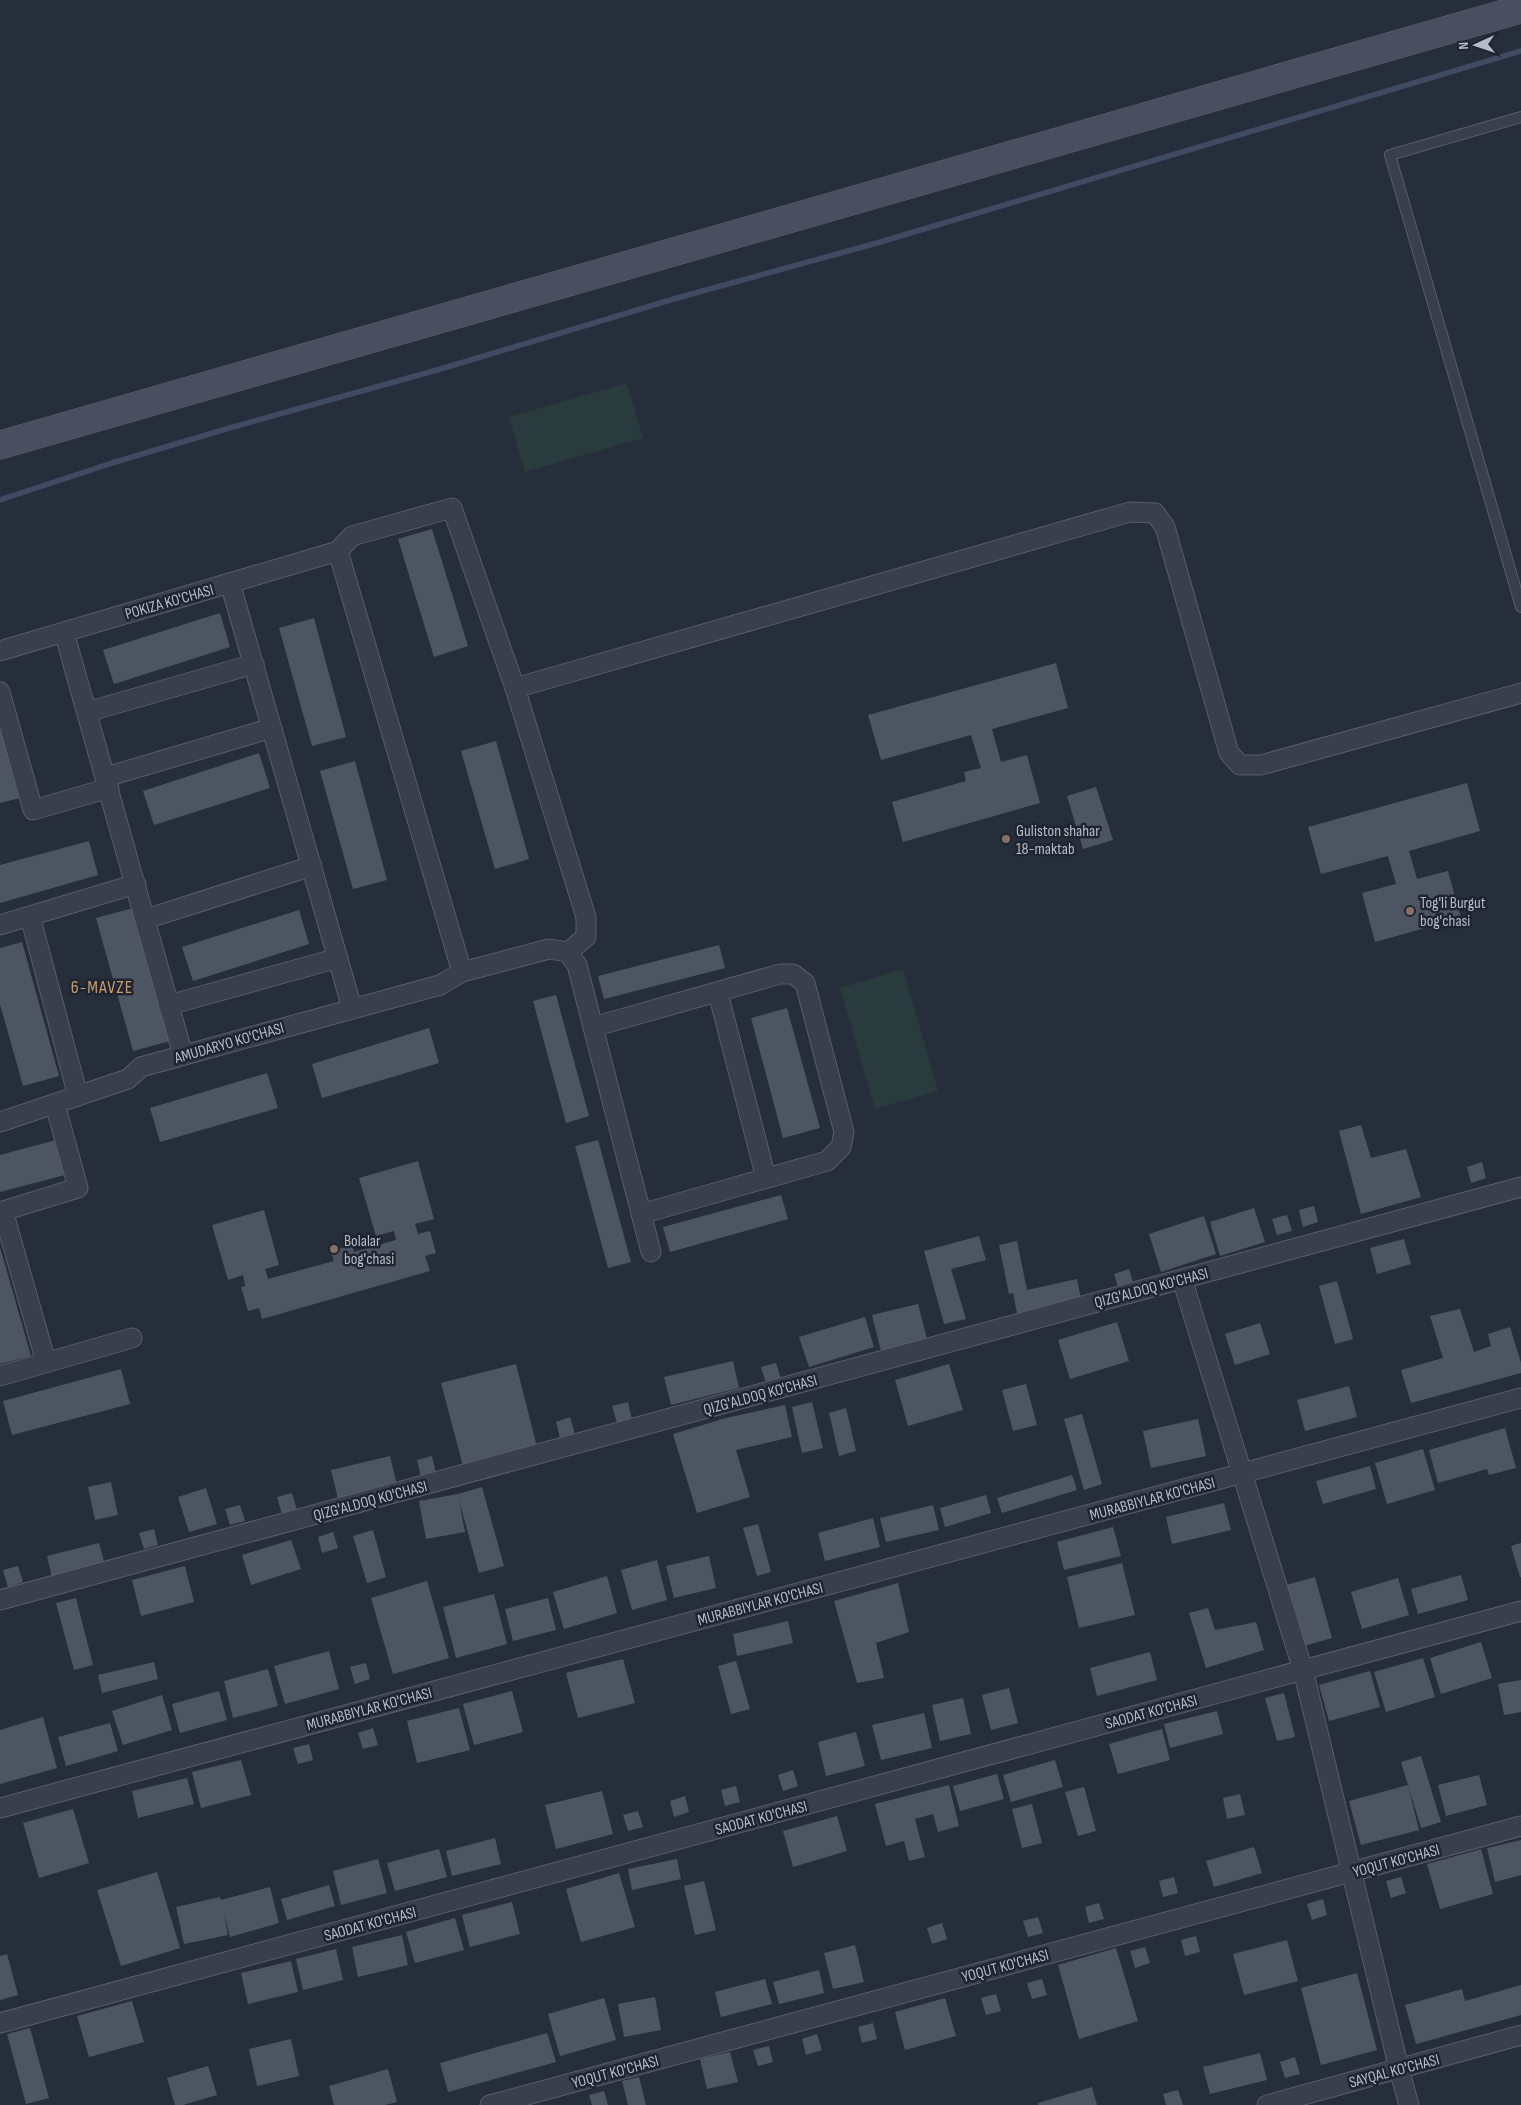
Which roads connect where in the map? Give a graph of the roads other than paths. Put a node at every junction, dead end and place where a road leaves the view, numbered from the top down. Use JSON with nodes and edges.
{"nodes":[{"id":1,"x":1521,"y":9,"type":"edge"},
{"id":2,"x":1521,"y":117,"type":"edge"},
{"id":3,"x":0,"y":445,"type":"edge"},
{"id":4,"x":338,"y":551,"type":"junction"},
{"id":5,"x":230,"y":583,"type":"junction"},
{"id":6,"x":1521,"y":607,"type":"edge"},
{"id":7,"x":64,"y":632,"type":"junction"},
{"id":8,"x":0,"y":651,"type":"edge"},
{"id":9,"x":254,"y":664,"type":"junction"},
{"id":10,"x":516,"y":688,"type":"junction"},
{"id":11,"x":0,"y":692,"type":"edge"},
{"id":12,"x":1521,"y":693,"type":"edge"},
{"id":13,"x":88,"y":712,"type":"junction"},
{"id":14,"x":272,"y":728,"type":"junction"},
{"id":15,"x":107,"y":782,"type":"junction"},
{"id":16,"x":312,"y":866,"type":"junction"},
{"id":17,"x":136,"y":884,"type":"junction"},
{"id":18,"x":30,"y":916,"type":"junction"},
{"id":19,"x":146,"y":919,"type":"junction"},
{"id":20,"x":0,"y":925,"type":"edge"},
{"id":21,"x":568,"y":952,"type":"junction"},
{"id":22,"x":338,"y":958,"type":"junction"},
{"id":23,"x":462,"y":972,"type":"junction"},
{"id":24,"x":718,"y":993,"type":"junction"},
{"id":25,"x":169,"y":1005,"type":"junction"},
{"id":26,"x":352,"y":1008,"type":"junction"},
{"id":27,"x":593,"y":1027,"type":"junction"},
{"id":28,"x":183,"y":1055,"type":"junction"},
{"id":29,"x":78,"y":1096,"type":"junction"},
{"id":30,"x":55,"y":1104,"type":"junction"},
{"id":31,"x":0,"y":1122,"type":"edge"},
{"id":32,"x":766,"y":1178,"type":"junction"},
{"id":33,"x":1521,"y":1187,"type":"edge"},
{"id":34,"x":2,"y":1211,"type":"edge"},
{"id":35,"x":641,"y":1214,"type":"junction"},
{"id":36,"x":651,"y":1252,"type":"dead end"},
{"id":37,"x":1182,"y":1279,"type":"junction"},
{"id":38,"x":132,"y":1338,"type":"dead end"},
{"id":39,"x":46,"y":1362,"type":"junction"},
{"id":40,"x":0,"y":1376,"type":"edge"},
{"id":41,"x":1521,"y":1398,"type":"edge"},
{"id":42,"x":1243,"y":1473,"type":"junction"},
{"id":43,"x":0,"y":1600,"type":"edge"},
{"id":44,"x":1521,"y":1611,"type":"edge"},
{"id":45,"x":1303,"y":1670,"type":"junction"},
{"id":46,"x":0,"y":1808,"type":"edge"},
{"id":47,"x":1521,"y":1826,"type":"edge"},
{"id":48,"x":1352,"y":1872,"type":"junction"},
{"id":49,"x":0,"y":2022,"type":"edge"},
{"id":50,"x":1521,"y":2035,"type":"edge"},
{"id":51,"x":1399,"y":2069,"type":"junction"},
{"id":52,"x":490,"y":2105,"type":"edge"},
{"id":53,"x":1267,"y":2105,"type":"edge"},
{"id":54,"x":1409,"y":2105,"type":"edge"}],
"edges":[{"from":1,"to":3,"type":"main road"},
{"from":2,"to":6,"type":"lane"},
{"from":4,"to":5,"type":"street","name":"POKIZA KO'CHASI"},
{"from":4,"to":10,"type":"street"},
{"from":4,"to":23,"type":"street"},
{"from":5,"to":7,"type":"street","name":"POKIZA KO'CHASI"},
{"from":5,"to":9,"type":"street"},
{"from":7,"to":8,"type":"street","name":"POKIZA KO'CHASI"},
{"from":7,"to":13,"type":"street"},
{"from":9,"to":13,"type":"street"},
{"from":9,"to":14,"type":"street"},
{"from":10,"to":12,"type":"street"},
{"from":10,"to":21,"type":"street"},
{"from":11,"to":15,"type":"street"},
{"from":13,"to":15,"type":"street"},
{"from":14,"to":15,"type":"street"},
{"from":14,"to":16,"type":"street"},
{"from":15,"to":17,"type":"street"},
{"from":16,"to":19,"type":"street"},
{"from":16,"to":22,"type":"street"},
{"from":17,"to":18,"type":"street"},
{"from":17,"to":19,"type":"street"},
{"from":18,"to":20,"type":"street"},
{"from":18,"to":29,"type":"street"},
{"from":19,"to":25,"type":"street"},
{"from":21,"to":23,"type":"street","name":"AMUDARYO KO'CHASI"},
{"from":21,"to":27,"type":"street"},
{"from":22,"to":25,"type":"street"},
{"from":22,"to":26,"type":"street"},
{"from":23,"to":26,"type":"street","name":"AMUDARYO KO'CHASI"},
{"from":24,"to":27,"type":"street"},
{"from":24,"to":32,"type":"street"},
{"from":24,"to":32,"type":"street"},
{"from":25,"to":28,"type":"street"},
{"from":26,"to":28,"type":"street","name":"AMUDARYO KO'CHASI"},
{"from":27,"to":35,"type":"street"},
{"from":28,"to":29,"type":"street","name":"AMUDARYO KO'CHASI"},
{"from":29,"to":30,"type":"street","name":"AMUDARYO KO'CHASI"},
{"from":30,"to":31,"type":"street","name":"AMUDARYO KO'CHASI"},
{"from":30,"to":34,"type":"street"},
{"from":32,"to":35,"type":"street"},
{"from":33,"to":37,"type":"street","name":"QIZG'ALDOQ KO'CHASI"},
{"from":34,"to":39,"type":"street"},
{"from":35,"to":36,"type":"street"},
{"from":37,"to":42,"type":"street"},
{"from":37,"to":43,"type":"street","name":"QIZG'ALDOQ KO'CHASI"},
{"from":38,"to":39,"type":"street"},
{"from":39,"to":40,"type":"street"},
{"from":41,"to":42,"type":"street","name":"MURABBIYLAR KO'CHASI"},
{"from":42,"to":45,"type":"street"},
{"from":42,"to":46,"type":"street","name":"MURABBIYLAR KO'CHASI"},
{"from":44,"to":45,"type":"street","name":"SAODAT KO'CHASI"},
{"from":45,"to":48,"type":"street"},
{"from":45,"to":49,"type":"street","name":"SAODAT KO'CHASI"},
{"from":47,"to":48,"type":"street","name":"YOQUT KO'CHASI"},
{"from":48,"to":51,"type":"street"},
{"from":48,"to":52,"type":"street","name":"YOQUT KO'CHASI"},
{"from":50,"to":51,"type":"street","name":"SAYQAL KO'CHASI"},
{"from":51,"to":53,"type":"street","name":"SAYQAL KO'CHASI"},
{"from":51,"to":54,"type":"street"}]}
